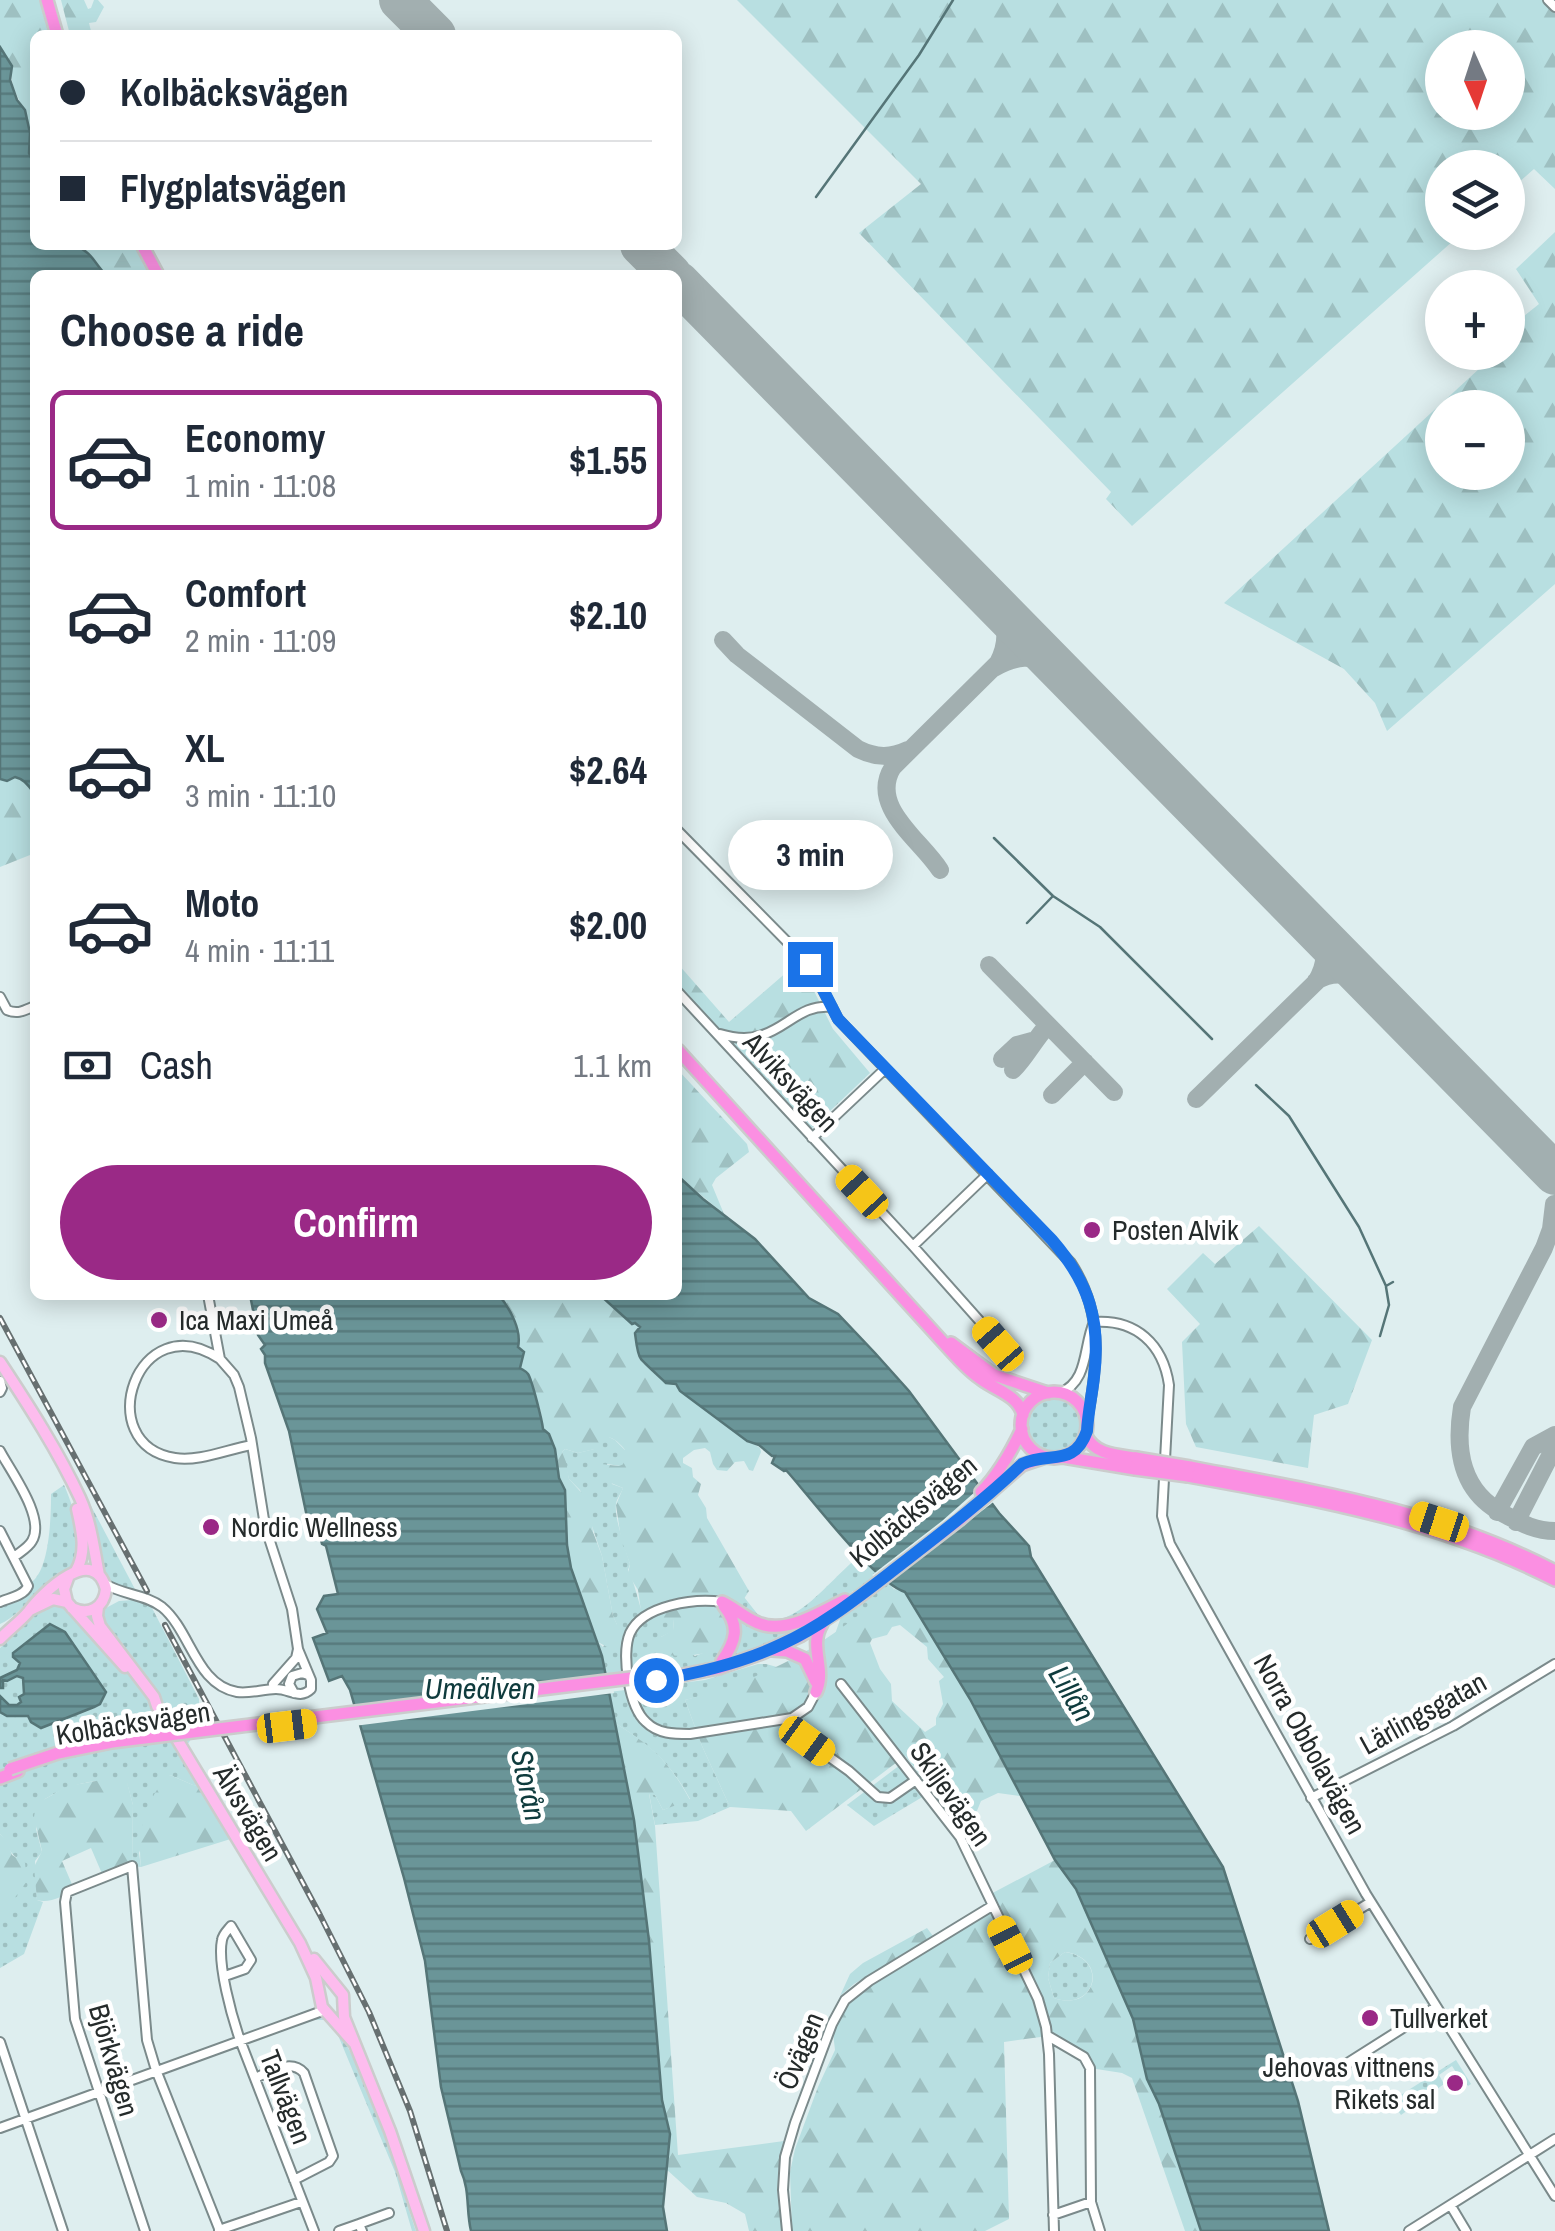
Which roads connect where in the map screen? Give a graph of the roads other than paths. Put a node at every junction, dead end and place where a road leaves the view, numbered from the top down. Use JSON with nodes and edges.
{"nodes":[{"id":1,"x":47,"y":0,"type":"edge"},
{"id":2,"x":1548,"y":0,"type":"edge"},
{"id":3,"x":1555,"y":7,"type":"edge"},
{"id":4,"x":56,"y":30,"type":"edge"},
{"id":5,"x":682,"y":835,"type":"edge"},
{"id":6,"x":682,"y":996,"type":"edge"},
{"id":7,"x":0,"y":997,"type":"edge"},
{"id":8,"x":832,"y":1007,"type":"junction"},
{"id":9,"x":30,"y":1008,"type":"edge"},
{"id":10,"x":716,"y":1033,"type":"junction"},
{"id":11,"x":682,"y":1054,"type":"edge"},
{"id":12,"x":885,"y":1069,"type":"junction"},
{"id":13,"x":812,"y":1138,"type":"junction"},
{"id":14,"x":988,"y":1174,"type":"junction"},
{"id":15,"x":913,"y":1246,"type":"junction"},
{"id":16,"x":209,"y":1300,"type":"edge"},
{"id":17,"x":1094,"y":1322,"type":"junction"},
{"id":18,"x":940,"y":1336,"type":"junction"},
{"id":19,"x":1009,"y":1354,"type":"dead end"},
{"id":20,"x":220,"y":1359,"type":"junction"},
{"id":21,"x":0,"y":1362,"type":"edge"},
{"id":22,"x":0,"y":1381,"type":"edge"},
{"id":23,"x":0,"y":1392,"type":"edge"},
{"id":24,"x":1054,"y":1393,"type":"junction"},
{"id":25,"x":1087,"y":1421,"type":"junction"},
{"id":26,"x":1022,"y":1422,"type":"junction"},
{"id":27,"x":1086,"y":1436,"type":"junction"},
{"id":28,"x":252,"y":1445,"type":"junction"},
{"id":29,"x":0,"y":1451,"type":"edge"},
{"id":30,"x":1046,"y":1458,"type":"junction"},
{"id":31,"x":1063,"y":1458,"type":"junction"},
{"id":32,"x":1136,"y":1463,"type":"junction"},
{"id":33,"x":1189,"y":1472,"type":"junction"},
{"id":34,"x":998,"y":1481,"type":"junction"},
{"id":35,"x":73,"y":1488,"type":"junction"},
{"id":36,"x":0,"y":1531,"type":"edge"},
{"id":37,"x":14,"y":1557,"type":"junction"},
{"id":38,"x":1555,"y":1571,"type":"edge"},
{"id":39,"x":72,"y":1574,"type":"junction"},
{"id":40,"x":102,"y":1580,"type":"junction"},
{"id":41,"x":1555,"y":1580,"type":"edge"},
{"id":42,"x":135,"y":1595,"type":"junction"},
{"id":43,"x":853,"y":1597,"type":"junction"},
{"id":44,"x":0,"y":1602,"type":"edge"},
{"id":45,"x":718,"y":1602,"type":"junction"},
{"id":46,"x":101,"y":1604,"type":"junction"},
{"id":47,"x":70,"y":1605,"type":"junction"},
{"id":48,"x":29,"y":1610,"type":"junction"},
{"id":49,"x":824,"y":1621,"type":"junction"},
{"id":50,"x":1,"y":1635,"type":"edge"},
{"id":51,"x":769,"y":1650,"type":"junction"},
{"id":52,"x":297,"y":1654,"type":"junction"},
{"id":53,"x":722,"y":1661,"type":"junction"},
{"id":54,"x":1555,"y":1664,"type":"edge"},
{"id":55,"x":293,"y":1677,"type":"junction"},
{"id":56,"x":656,"y":1677,"type":"junction"},
{"id":57,"x":310,"y":1678,"type":"junction"},
{"id":58,"x":274,"y":1684,"type":"junction"},
{"id":59,"x":841,"y":1684,"type":"dead end"},
{"id":60,"x":262,"y":1689,"type":"junction"},
{"id":61,"x":816,"y":1692,"type":"junction"},
{"id":62,"x":294,"y":1693,"type":"junction"},
{"id":63,"x":157,"y":1706,"type":"junction"},
{"id":64,"x":792,"y":1718,"type":"junction"},
{"id":65,"x":0,"y":1775,"type":"edge"},
{"id":66,"x":916,"y":1780,"type":"junction"},
{"id":67,"x":1311,"y":1798,"type":"junction"},
{"id":68,"x":1370,"y":1902,"type":"junction"},
{"id":69,"x":992,"y":1906,"type":"junction"},
{"id":70,"x":1310,"y":1939,"type":"dead end"},
{"id":71,"x":300,"y":1944,"type":"junction"},
{"id":72,"x":224,"y":1976,"type":"junction"},
{"id":73,"x":337,"y":1989,"type":"junction"},
{"id":74,"x":320,"y":1995,"type":"junction"},
{"id":75,"x":342,"y":2004,"type":"junction"},
{"id":76,"x":1436,"y":2007,"type":"junction"},
{"id":77,"x":326,"y":2010,"type":"junction"},
{"id":78,"x":296,"y":2019,"type":"junction"},
{"id":79,"x":1048,"y":2036,"type":"junction"},
{"id":80,"x":240,"y":2040,"type":"junction"},
{"id":81,"x":0,"y":2042,"type":"edge"},
{"id":82,"x":354,"y":2042,"type":"junction"},
{"id":83,"x":156,"y":2070,"type":"junction"},
{"id":84,"x":1335,"y":2071,"type":"dead end"},
{"id":85,"x":255,"y":2078,"type":"junction"},
{"id":86,"x":97,"y":2092,"type":"junction"},
{"id":87,"x":25,"y":2119,"type":"junction"},
{"id":88,"x":0,"y":2128,"type":"edge"},
{"id":89,"x":1555,"y":2139,"type":"edge"},
{"id":90,"x":1530,"y":2155,"type":"junction"},
{"id":91,"x":294,"y":2180,"type":"junction"},
{"id":92,"x":1555,"y":2196,"type":"edge"},
{"id":93,"x":301,"y":2202,"type":"junction"},
{"id":94,"x":1091,"y":2202,"type":"junction"},
{"id":95,"x":1450,"y":2206,"type":"junction"},
{"id":96,"x":389,"y":2213,"type":"dead end"},
{"id":97,"x":1053,"y":2214,"type":"junction"},
{"id":98,"x":360,"y":2227,"type":"edge"},
{"id":99,"x":220,"y":2230,"type":"edge"},
{"id":100,"x":64,"y":2231,"type":"edge"},
{"id":101,"x":145,"y":2231,"type":"edge"},
{"id":102,"x":314,"y":2231,"type":"edge"},
{"id":103,"x":339,"y":2231,"type":"edge"},
{"id":104,"x":424,"y":2231,"type":"edge"},
{"id":105,"x":787,"y":2231,"type":"edge"},
{"id":106,"x":1054,"y":2231,"type":"edge"},
{"id":107,"x":1100,"y":2231,"type":"edge"},
{"id":108,"x":1408,"y":2231,"type":"edge"},
{"id":109,"x":1466,"y":2231,"type":"edge"}],
"edges":[{"from":1,"to":4,"type":"highway"},
{"from":2,"to":3,"type":"street"},
{"from":5,"to":8,"type":"street"},
{"from":6,"to":10,"type":"street","name":"Alviksvägen"},
{"from":7,"to":9,"type":"street"},
{"from":8,"to":10,"type":"street"},
{"from":8,"to":12,"type":"street"},
{"from":10,"to":13,"type":"street","name":"Alviksvägen"},
{"from":11,"to":18,"type":"highway"},
{"from":12,"to":13,"type":"street"},
{"from":12,"to":14,"type":"street"},
{"from":13,"to":15,"type":"street","name":"Alviksvägen"},
{"from":14,"to":15,"type":"street"},
{"from":14,"to":17,"type":"street"},
{"from":15,"to":19,"type":"street","name":"Alviksvägen"},
{"from":16,"to":20,"type":"street"},
{"from":17,"to":24,"type":"street"},
{"from":17,"to":25,"type":"street"},
{"from":17,"to":67,"type":"street","name":"Norra Obbolavägen"},
{"from":18,"to":24,"type":"highway"},
{"from":18,"to":26,"type":"highway"},
{"from":20,"to":28,"type":"street"},
{"from":20,"to":28,"type":"street"},
{"from":21,"to":35,"type":"main road"},
{"from":22,"to":23,"type":"street"},
{"from":24,"to":25,"type":"highway"},
{"from":24,"to":26,"type":"highway"},
{"from":25,"to":27,"type":"highway"},
{"from":26,"to":30,"type":"highway"},
{"from":26,"to":34,"type":"highway","name":"Kolbäcksvägen"},
{"from":27,"to":31,"type":"highway"},
{"from":27,"to":32,"type":"highway"},
{"from":28,"to":52,"type":"street"},
{"from":29,"to":37,"type":"street"},
{"from":30,"to":31,"type":"highway"},
{"from":30,"to":34,"type":"highway","name":"Kolbäcksvägen"},
{"from":31,"to":32,"type":"highway"},
{"from":32,"to":33,"type":"highway","bridge":true},
{"from":33,"to":38,"type":"highway"},
{"from":33,"to":41,"type":"highway"},
{"from":34,"to":43,"type":"highway","name":"Kolbäcksvägen"},
{"from":35,"to":39,"type":"main road"},
{"from":35,"to":40,"type":"main road"},
{"from":36,"to":37,"type":"street"},
{"from":37,"to":44,"type":"street"},
{"from":39,"to":40,"type":"main road"},
{"from":39,"to":47,"type":"main road"},
{"from":39,"to":48,"type":"main road"},
{"from":40,"to":42,"type":"street"},
{"from":40,"to":46,"type":"main road"},
{"from":42,"to":46,"type":"street"},
{"from":42,"to":60,"type":"street"},
{"from":43,"to":45,"type":"highway"},
{"from":43,"to":49,"type":"highway","name":"Kolbäcksvägen"},
{"from":43,"to":53,"type":"highway","name":"Kolbäcksvägen"},
{"from":45,"to":53,"type":"highway"},
{"from":45,"to":64,"type":"street"},
{"from":46,"to":47,"type":"main road"},
{"from":46,"to":63,"type":"main road","name":"Älvsvägen"},
{"from":47,"to":48,"type":"main road"},
{"from":47,"to":63,"type":"main road","name":"Älvsvägen"},
{"from":48,"to":50,"type":"main road"},
{"from":49,"to":51,"type":"highway","name":"Kolbäcksvägen"},
{"from":49,"to":61,"type":"highway"},
{"from":51,"to":56,"type":"highway","name":"Kolbäcksvägen"},
{"from":51,"to":61,"type":"highway"},
{"from":52,"to":55,"type":"street"},
{"from":52,"to":57,"type":"street"},
{"from":52,"to":58,"type":"street"},
{"from":53,"to":56,"type":"highway","name":"Kolbäcksvägen"},
{"from":54,"to":67,"type":"street","name":"Lärlingsgatan"},
{"from":55,"to":57,"type":"street"},
{"from":55,"to":58,"type":"street"},
{"from":55,"to":62,"type":"street"},
{"from":56,"to":65,"type":"highway","name":"Kolbäcksvägen","bridge":true},
{"from":57,"to":62,"type":"street"},
{"from":58,"to":60,"type":"street"},
{"from":59,"to":66,"type":"street","name":"Skiljevägen"},
{"from":60,"to":62,"type":"street"},
{"from":61,"to":64,"type":"street"},
{"from":63,"to":71,"type":"main road","name":"Älvsvägen"},
{"from":64,"to":66,"type":"street"},
{"from":66,"to":69,"type":"street","name":"Skiljevägen"},
{"from":67,"to":68,"type":"street","name":"Norra Obbolavägen"},
{"from":68,"to":70,"type":"street"},
{"from":68,"to":76,"type":"street","name":"Norra Obbolavägen"},
{"from":69,"to":79,"type":"street","name":"Skiljevägen"},
{"from":69,"to":105,"type":"street","name":"Övägen"},
{"from":71,"to":73,"type":"main road","name":"Älvsvägen"},
{"from":71,"to":74,"type":"main road","name":"Älvsvägen"},
{"from":72,"to":72,"type":"street","name":"Tallvägen"},
{"from":72,"to":80,"type":"street","name":"Tallvägen"},
{"from":73,"to":74,"type":"main road"},
{"from":73,"to":75,"type":"main road"},
{"from":74,"to":77,"type":"main road"},
{"from":74,"to":78,"type":"street"},
{"from":75,"to":77,"type":"main road"},
{"from":75,"to":82,"type":"main road"},
{"from":76,"to":84,"type":"street"},
{"from":76,"to":90,"type":"street","name":"Norra Obbolavägen"},
{"from":77,"to":78,"type":"street"},
{"from":77,"to":82,"type":"main road"},
{"from":78,"to":80,"type":"street"},
{"from":79,"to":94,"type":"street"},
{"from":79,"to":97,"type":"street","name":"Skiljevägen"},
{"from":80,"to":83,"type":"street"},
{"from":80,"to":85,"type":"street","name":"Tallvägen"},
{"from":81,"to":87,"type":"street"},
{"from":82,"to":104,"type":"main road"},
{"from":83,"to":86,"type":"street"},
{"from":83,"to":86,"type":"street","name":"Björkvägen"},
{"from":83,"to":99,"type":"street"},
{"from":85,"to":91,"type":"street","name":"Tallvägen"},
{"from":85,"to":91,"type":"street"},
{"from":86,"to":87,"type":"street"},
{"from":86,"to":101,"type":"street","name":"Björkvägen"},
{"from":87,"to":88,"type":"street"},
{"from":87,"to":100,"type":"street"},
{"from":89,"to":90,"type":"street"},
{"from":90,"to":92,"type":"street","name":"Norra Obbolavägen"},
{"from":90,"to":95,"type":"street"},
{"from":91,"to":93,"type":"street","name":"Tallvägen"},
{"from":93,"to":99,"type":"street"},
{"from":93,"to":102,"type":"street","name":"Tallvägen"},
{"from":94,"to":97,"type":"street"},
{"from":94,"to":107,"type":"street"},
{"from":95,"to":108,"type":"street"},
{"from":95,"to":109,"type":"street"},
{"from":96,"to":98,"type":"street"},
{"from":97,"to":106,"type":"street","name":"Skiljevägen"},
{"from":98,"to":103,"type":"street"}]}
